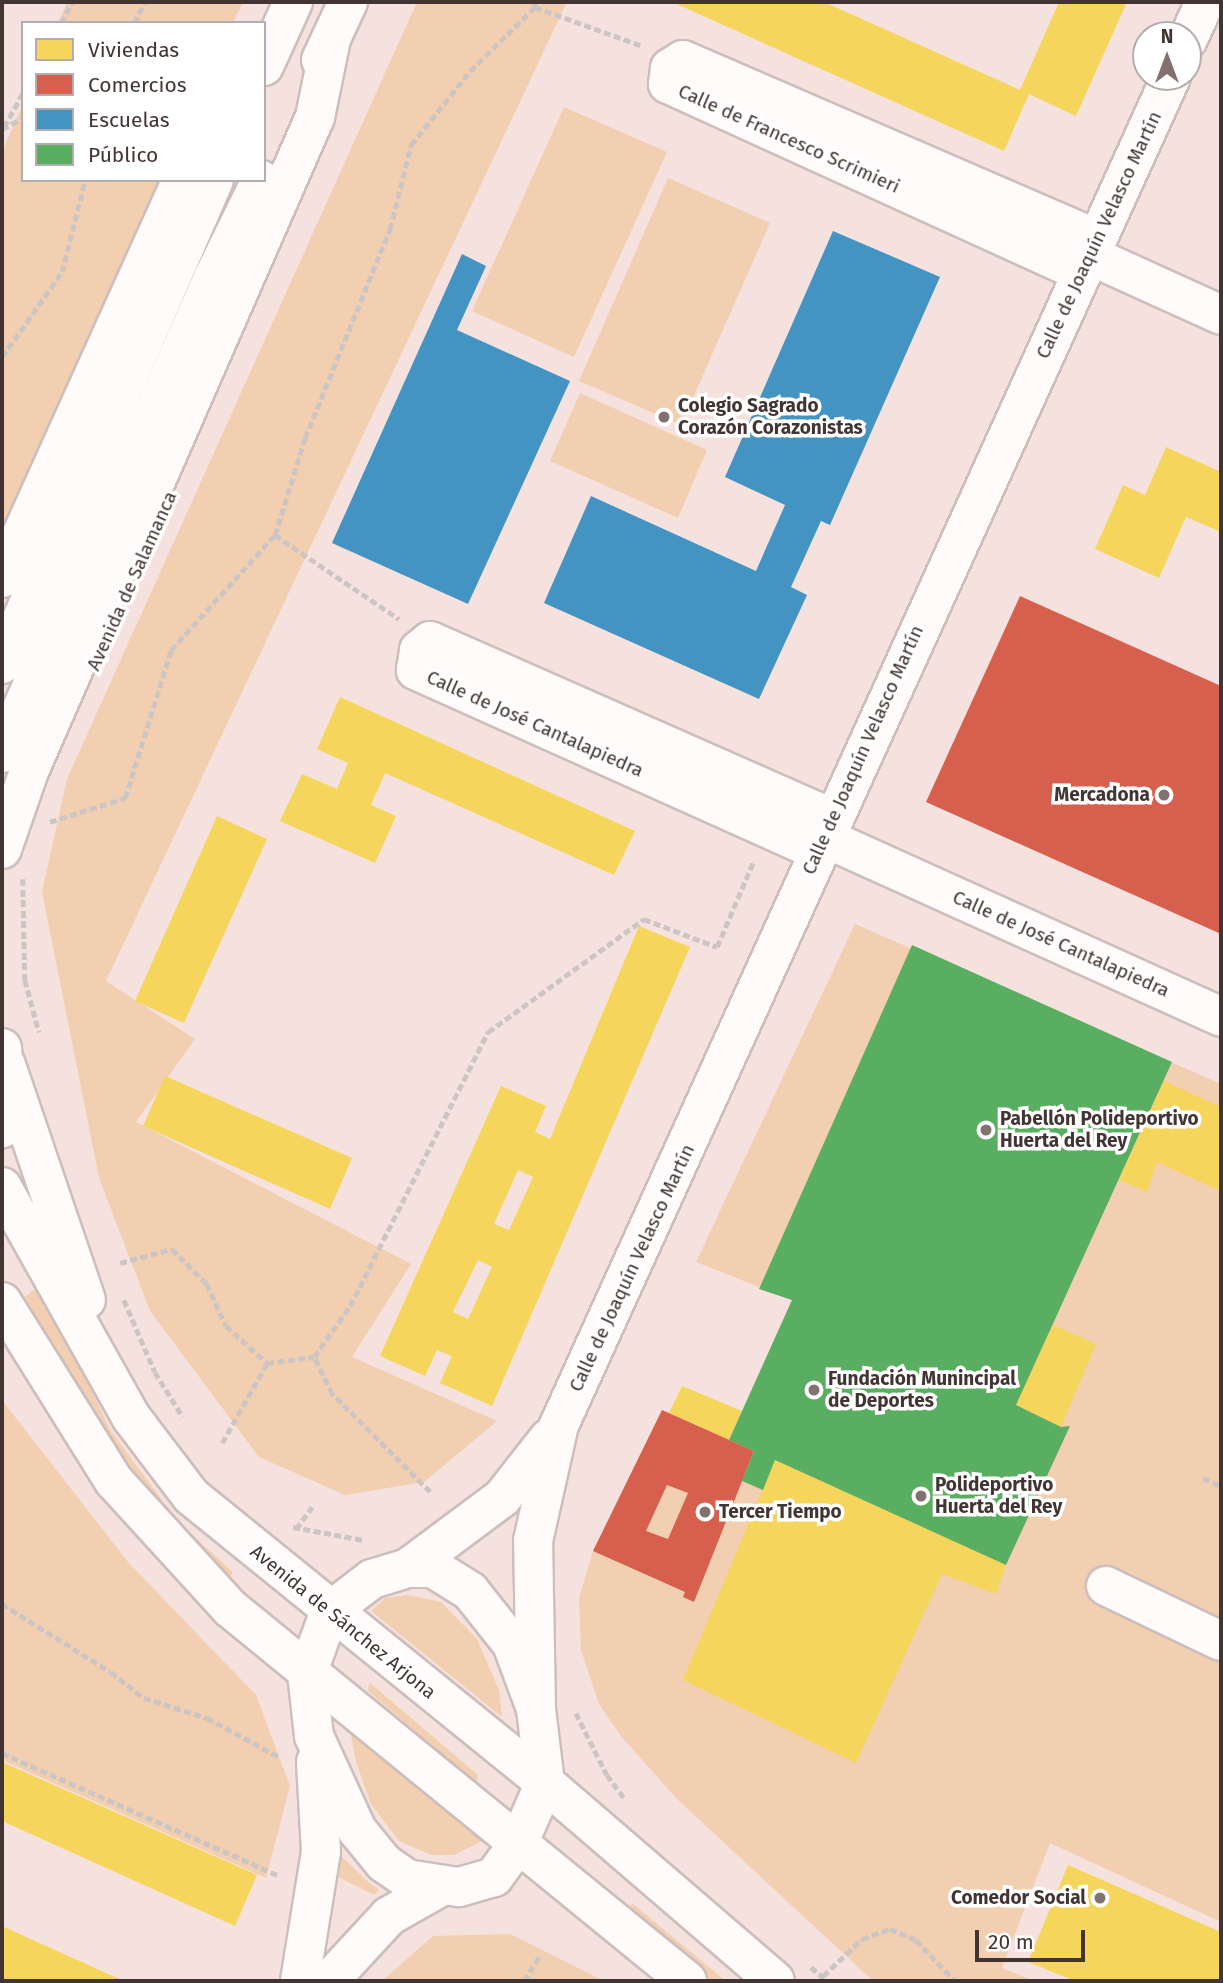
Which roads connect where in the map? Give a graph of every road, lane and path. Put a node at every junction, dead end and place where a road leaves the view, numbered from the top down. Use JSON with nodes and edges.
{"nodes":[{"id":1,"x":72,"y":2,"type":"edge"},
{"id":2,"x":145,"y":2,"type":"edge"},
{"id":3,"x":348,"y":2,"type":"edge"},
{"id":4,"x":1205,"y":2,"type":"edge"},
{"id":5,"x":535,"y":4,"type":"edge"},
{"id":6,"x":62,"y":21,"type":"edge"},
{"id":7,"x":135,"y":21,"type":"edge"},
{"id":8,"x":1196,"y":21,"type":"edge"},
{"id":9,"x":280,"y":23,"type":"edge"},
{"id":10,"x":331,"y":39,"type":"junction"},
{"id":11,"x":683,"y":60,"type":"joint"},
{"id":12,"x":266,"y":61,"type":"edge"},
{"id":13,"x":1165,"y":91,"type":"edge"},
{"id":14,"x":21,"y":96,"type":"edge"},
{"id":15,"x":21,"y":118,"type":"edge"},
{"id":16,"x":3,"y":128,"type":"edge"},
{"id":17,"x":266,"y":170,"type":"edge"},
{"id":18,"x":84,"y":182,"type":"edge"},
{"id":19,"x":181,"y":182,"type":"edge"},
{"id":20,"x":213,"y":182,"type":"edge"},
{"id":21,"x":260,"y":182,"type":"edge"},
{"id":22,"x":1089,"y":255,"type":"junction"},
{"id":23,"x":1221,"y":315,"type":"edge"},
{"id":24,"x":2,"y":357,"type":"edge"},
{"id":25,"x":275,"y":535,"type":"junction"},
{"id":26,"x":2,"y":578,"type":"edge"},
{"id":27,"x":430,"y":641,"type":"junction"},
{"id":28,"x":2,"y":664,"type":"edge"},
{"id":29,"x":2,"y":753,"type":"edge"},
{"id":30,"x":46,"y":824,"type":"dead end"},
{"id":31,"x":767,"y":829,"type":"junction"},
{"id":32,"x":824,"y":836,"type":"junction"},
{"id":33,"x":13,"y":860,"type":"edge"},
{"id":34,"x":1221,"y":1017,"type":"edge"},
{"id":35,"x":42,"y":1045,"type":"dead end"},
{"id":36,"x":4,"y":1056,"type":"edge"},
{"id":37,"x":2,"y":1128,"type":"edge"},
{"id":38,"x":2,"y":1187,"type":"edge"},
{"id":39,"x":120,"y":1263,"type":"dead end"},
{"id":40,"x":122,"y":1295,"type":"dead end"},
{"id":41,"x":2,"y":1302,"type":"edge"},
{"id":42,"x":100,"y":1356,"type":"junction"},
{"id":43,"x":314,"y":1357,"type":"junction"},
{"id":44,"x":267,"y":1363,"type":"junction"},
{"id":45,"x":559,"y":1425,"type":"junction"},
{"id":46,"x":188,"y":1426,"type":"dead end"},
{"id":47,"x":222,"y":1443,"type":"dead end"},
{"id":48,"x":1203,"y":1478,"type":"dead end"},
{"id":49,"x":1221,"y":1486,"type":"edge"},
{"id":50,"x":429,"y":1492,"type":"dead end"},
{"id":51,"x":286,"y":1523,"type":"dead end"},
{"id":52,"x":369,"y":1541,"type":"dead end"},
{"id":53,"x":408,"y":1568,"type":"junction"},
{"id":54,"x":1107,"y":1586,"type":"dead end"},
{"id":55,"x":2,"y":1604,"type":"edge"},
{"id":56,"x":330,"y":1611,"type":"junction"},
{"id":57,"x":1221,"y":1641,"type":"edge"},
{"id":58,"x":307,"y":1674,"type":"junction"},
{"id":59,"x":554,"y":1705,"type":"junction"},
{"id":60,"x":301,"y":1748,"type":"junction"},
{"id":61,"x":2,"y":1753,"type":"edge"},
{"id":62,"x":545,"y":1783,"type":"junction"},
{"id":63,"x":629,"y":1804,"type":"dead end"},
{"id":64,"x":518,"y":1844,"type":"junction"},
{"id":65,"x":292,"y":1881,"type":"dead end"},
{"id":66,"x":440,"y":1887,"type":"junction"},
{"id":67,"x":539,"y":1958,"type":"dead end"},
{"id":68,"x":788,"y":1970,"type":"edge"},
{"id":69,"x":822,"y":1976,"type":"junction"},
{"id":70,"x":300,"y":1981,"type":"edge"},
{"id":71,"x":329,"y":1981,"type":"edge"},
{"id":72,"x":524,"y":1981,"type":"edge"},
{"id":73,"x":687,"y":1981,"type":"edge"},
{"id":74,"x":827,"y":1981,"type":"edge"},
{"id":75,"x":955,"y":1981,"type":"edge"}],
"edges":[{"from":1,"to":6,"type":"path"},
{"from":2,"to":7,"type":"path"},
{"from":3,"to":10,"type":"main road"},
{"from":4,"to":8,"type":"main road"},
{"from":5,"to":11,"type":"path"},
{"from":5,"to":25,"type":"path"},
{"from":9,"to":12,"type":"main road"},
{"from":10,"to":17,"type":"main road"},
{"from":10,"to":33,"type":"main road"},
{"from":11,"to":22,"type":"main road","name":"Calle de Francesco Scrimieri"},
{"from":13,"to":22,"type":"main road","name":"Calle de Joaquín Velasco Martín"},
{"from":14,"to":16,"type":"path"},
{"from":15,"to":16,"type":"path"},
{"from":18,"to":24,"type":"path"},
{"from":19,"to":26,"type":"main road"},
{"from":20,"to":28,"type":"main road"},
{"from":21,"to":29,"type":"main road"},
{"from":22,"to":23,"type":"main road","name":"Calle de Francesco Scrimieri"},
{"from":22,"to":32,"type":"main road","name":"Calle de Joaquín Velasco Martín"},
{"from":25,"to":27,"type":"path"},
{"from":25,"to":30,"type":"path"},
{"from":27,"to":31,"type":"main road","name":"Calle de José Cantalapiedra"},
{"from":27,"to":32,"type":"main road","name":"Calle de José Cantalapiedra"},
{"from":31,"to":32,"type":"main road","name":"Calle de José Cantalapiedra"},
{"from":31,"to":43,"type":"path"},
{"from":32,"to":34,"type":"main road","name":"Calle de José Cantalapiedra"},
{"from":32,"to":45,"type":"main road","name":"Calle de Joaquín Velasco Martín"},
{"from":33,"to":35,"type":"path"},
{"from":36,"to":37,"type":"main road"},
{"from":36,"to":42,"type":"main road"},
{"from":38,"to":42,"type":"main road","name":"Avenida de Sánchez Arjona"},
{"from":39,"to":44,"type":"path"},
{"from":40,"to":46,"type":"path"},
{"from":41,"to":58,"type":"main road"},
{"from":42,"to":56,"type":"main road","name":"Avenida de Sánchez Arjona"},
{"from":43,"to":44,"type":"path"},
{"from":43,"to":50,"type":"path"},
{"from":44,"to":47,"type":"path"},
{"from":45,"to":53,"type":"main road","name":"Calle de Joaquín Velasco Martín"},
{"from":45,"to":59,"type":"main road","name":"Calle de Joaquín Velasco Martín"},
{"from":48,"to":49,"type":"path"},
{"from":51,"to":52,"type":"path"},
{"from":53,"to":56,"type":"main road"},
{"from":53,"to":59,"type":"main road"},
{"from":54,"to":57,"type":"main road"},
{"from":55,"to":60,"type":"path"},
{"from":56,"to":58,"type":"main road"},
{"from":56,"to":62,"type":"main road","name":"Avenida de Sánchez Arjona"},
{"from":58,"to":60,"type":"main road"},
{"from":58,"to":64,"type":"main road"},
{"from":59,"to":62,"type":"main road"},
{"from":59,"to":63,"type":"path"},
{"from":60,"to":66,"type":"main road"},
{"from":60,"to":70,"type":"main road"},
{"from":61,"to":65,"type":"path"},
{"from":62,"to":64,"type":"main road"},
{"from":62,"to":68,"type":"main road","name":"Avenida de Sánchez Arjona"},
{"from":64,"to":66,"type":"main road"},
{"from":64,"to":73,"type":"main road"},
{"from":66,"to":71,"type":"main road"},
{"from":67,"to":72,"type":"path"},
{"from":68,"to":69,"type":"path"},
{"from":69,"to":74,"type":"path"},
{"from":69,"to":75,"type":"path"}]}
